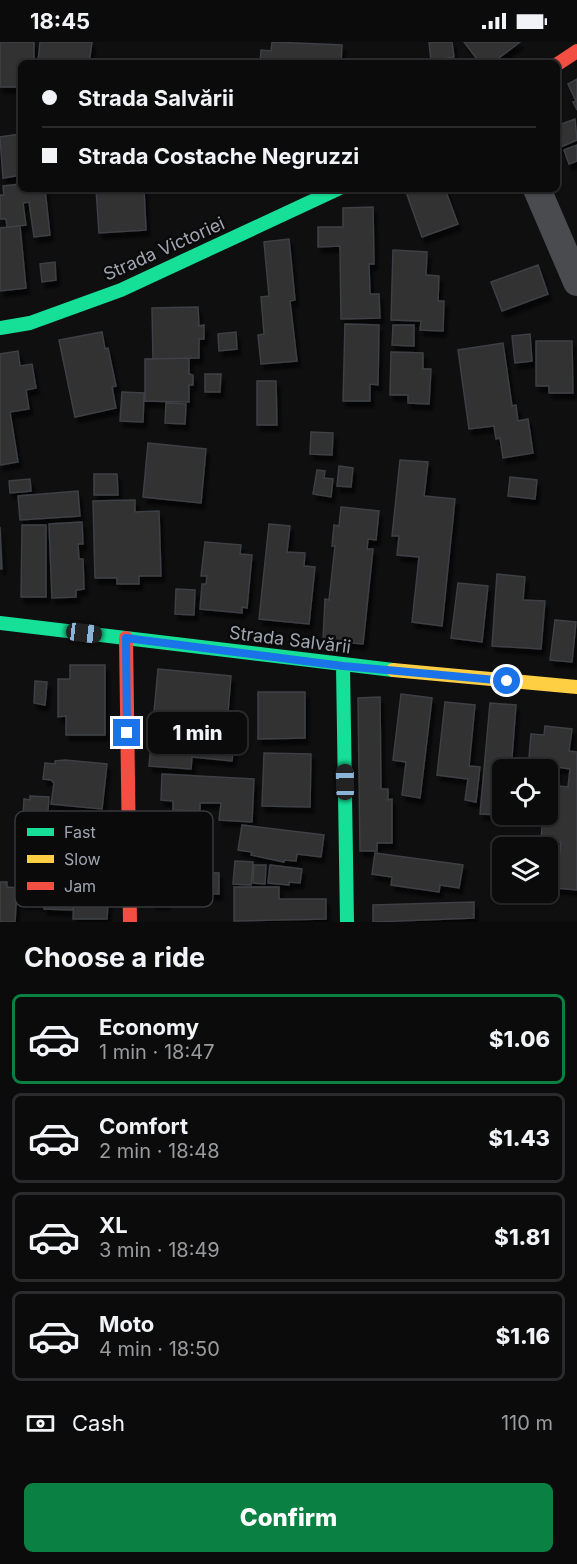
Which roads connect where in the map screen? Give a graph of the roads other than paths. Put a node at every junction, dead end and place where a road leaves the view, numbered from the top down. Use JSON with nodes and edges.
{"nodes":[{"id":1,"x":577,"y":51,"type":"edge"},
{"id":2,"x":560,"y":62,"type":"edge"},
{"id":3,"x":332,"y":192,"type":"edge"},
{"id":4,"x":538,"y":192,"type":"edge"},
{"id":5,"x":577,"y":282,"type":"edge"},
{"id":6,"x":0,"y":328,"type":"edge"},
{"id":7,"x":0,"y":623,"type":"edge"},
{"id":8,"x":126,"y":638,"type":"junction"},
{"id":9,"x":343,"y":666,"type":"junction"},
{"id":10,"x":577,"y":687,"type":"edge"},
{"id":11,"x":128,"y":811,"type":"edge"},
{"id":12,"x":130,"y":907,"type":"edge"},
{"id":13,"x":130,"y":922,"type":"edge"},
{"id":14,"x":347,"y":922,"type":"edge"}],
"edges":[{"from":1,"to":2,"type":"street"},
{"from":3,"to":6,"type":"street","name":"Strada Victoriei"},
{"from":4,"to":5,"type":"street"},
{"from":7,"to":8,"type":"street","name":"Strada Salvării"},
{"from":8,"to":9,"type":"street","name":"Strada Salvării"},
{"from":8,"to":11,"type":"street"},
{"from":9,"to":10,"type":"street","name":"Strada Salvării"},
{"from":9,"to":14,"type":"street"},
{"from":12,"to":13,"type":"street"}]}
